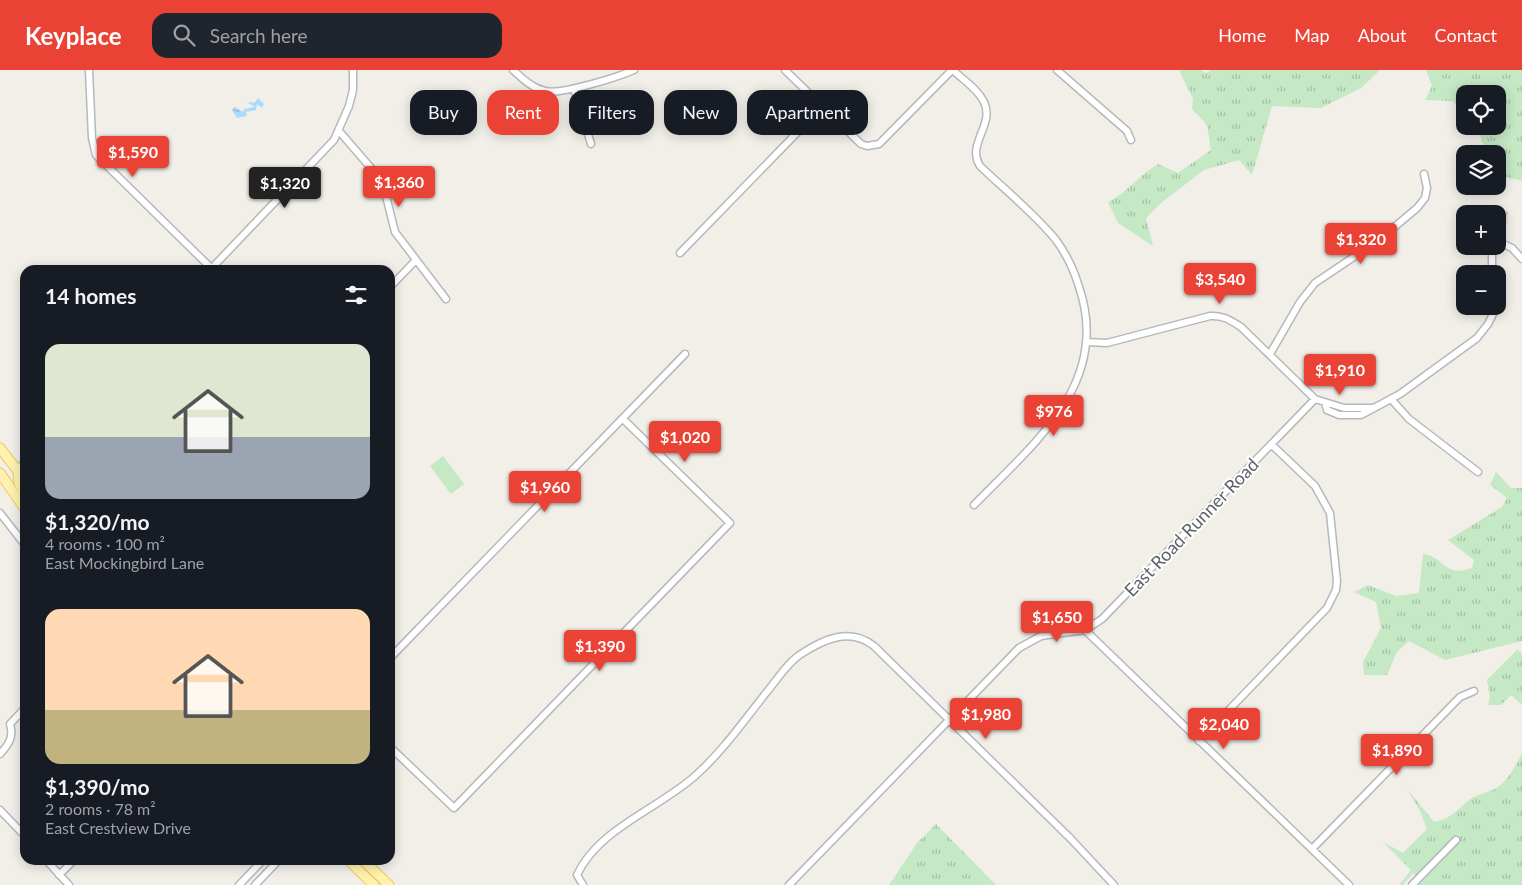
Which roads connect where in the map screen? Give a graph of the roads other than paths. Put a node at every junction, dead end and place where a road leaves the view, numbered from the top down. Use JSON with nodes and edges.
{"nodes":[{"id":1,"x":89,"y":70,"type":"edge"},
{"id":2,"x":353,"y":70,"type":"edge"},
{"id":3,"x":513,"y":70,"type":"edge"},
{"id":4,"x":634,"y":70,"type":"edge"},
{"id":5,"x":786,"y":70,"type":"edge"},
{"id":6,"x":952,"y":70,"type":"edge"},
{"id":7,"x":1057,"y":70,"type":"edge"},
{"id":8,"x":614,"y":73,"type":"edge"},
{"id":9,"x":574,"y":89,"type":"junction"},
{"id":10,"x":805,"y":90,"type":"edge"},
{"id":11,"x":339,"y":131,"type":"junction"},
{"id":12,"x":795,"y":135,"type":"edge"},
{"id":13,"x":852,"y":135,"type":"edge"},
{"id":14,"x":1130,"y":140,"type":"dead end"},
{"id":15,"x":590,"y":144,"type":"dead end"},
{"id":16,"x":1424,"y":174,"type":"dead end"},
{"id":17,"x":1506,"y":245,"type":"edge"},
{"id":18,"x":680,"y":253,"type":"dead end"},
{"id":19,"x":1522,"y":259,"type":"edge"},
{"id":20,"x":415,"y":261,"type":"junction"},
{"id":21,"x":207,"y":265,"type":"edge"},
{"id":22,"x":215,"y":265,"type":"edge"},
{"id":23,"x":395,"y":282,"type":"edge"},
{"id":24,"x":446,"y":299,"type":"dead end"},
{"id":25,"x":1492,"y":315,"type":"edge"},
{"id":26,"x":1087,"y":342,"type":"junction"},
{"id":27,"x":685,"y":354,"type":"dead end"},
{"id":28,"x":1270,"y":354,"type":"junction"},
{"id":29,"x":1315,"y":399,"type":"junction"},
{"id":30,"x":1392,"y":399,"type":"junction"},
{"id":31,"x":623,"y":419,"type":"junction"},
{"id":32,"x":1272,"y":444,"type":"junction"},
{"id":33,"x":0,"y":448,"type":"edge"},
{"id":34,"x":20,"y":468,"type":"edge"},
{"id":35,"x":18,"y":471,"type":"junction"},
{"id":36,"x":1478,"y":472,"type":"dead end"},
{"id":37,"x":0,"y":474,"type":"edge"},
{"id":38,"x":20,"y":474,"type":"edge"},
{"id":39,"x":20,"y":485,"type":"edge"},
{"id":40,"x":20,"y":502,"type":"edge"},
{"id":41,"x":974,"y":505,"type":"dead end"},
{"id":42,"x":0,"y":513,"type":"edge"},
{"id":43,"x":20,"y":539,"type":"edge"},
{"id":44,"x":1085,"y":630,"type":"junction"},
{"id":45,"x":395,"y":653,"type":"edge"},
{"id":46,"x":1474,"y":691,"type":"dead end"},
{"id":47,"x":20,"y":713,"type":"edge"},
{"id":48,"x":950,"y":720,"type":"junction"},
{"id":49,"x":1199,"y":741,"type":"junction"},
{"id":50,"x":395,"y":752,"type":"edge"},
{"id":51,"x":0,"y":754,"type":"edge"},
{"id":52,"x":0,"y":810,"type":"edge"},
{"id":53,"x":20,"y":831,"type":"edge"},
{"id":54,"x":1456,"y":840,"type":"dead end"},
{"id":55,"x":1312,"y":849,"type":"junction"},
{"id":56,"x":51,"y":865,"type":"edge"},
{"id":57,"x":69,"y":865,"type":"edge"},
{"id":58,"x":258,"y":865,"type":"edge"},
{"id":59,"x":275,"y":865,"type":"edge"},
{"id":60,"x":353,"y":865,"type":"edge"},
{"id":61,"x":368,"y":865,"type":"edge"},
{"id":62,"x":250,"y":873,"type":"junction"},
{"id":63,"x":60,"y":875,"type":"junction"},
{"id":64,"x":259,"y":884,"type":"edge"},
{"id":65,"x":69,"y":885,"type":"edge"},
{"id":66,"x":239,"y":885,"type":"edge"},
{"id":67,"x":374,"y":885,"type":"edge"},
{"id":68,"x":389,"y":885,"type":"edge"},
{"id":69,"x":582,"y":885,"type":"edge"},
{"id":70,"x":789,"y":885,"type":"edge"},
{"id":71,"x":1114,"y":885,"type":"edge"},
{"id":72,"x":1349,"y":885,"type":"edge"},
{"id":73,"x":1412,"y":885,"type":"edge"}],
"edges":[{"from":1,"to":21,"type":"street"},
{"from":2,"to":11,"type":"street"},
{"from":3,"to":9,"type":"street"},
{"from":4,"to":8,"type":"street"},
{"from":5,"to":10,"type":"street"},
{"from":6,"to":13,"type":"street"},
{"from":6,"to":26,"type":"street"},
{"from":7,"to":14,"type":"street"},
{"from":8,"to":9,"type":"street"},
{"from":9,"to":15,"type":"street"},
{"from":11,"to":20,"type":"street"},
{"from":11,"to":22,"type":"street"},
{"from":12,"to":18,"type":"street"},
{"from":16,"to":28,"type":"street"},
{"from":17,"to":19,"type":"street"},
{"from":20,"to":23,"type":"street"},
{"from":20,"to":24,"type":"street"},
{"from":25,"to":30,"type":"street"},
{"from":26,"to":28,"type":"street"},
{"from":26,"to":41,"type":"street"},
{"from":27,"to":31,"type":"street"},
{"from":28,"to":29,"type":"street"},
{"from":29,"to":30,"type":"street"},
{"from":29,"to":32,"type":"street","name":"East Road Runner Road"},
{"from":30,"to":36,"type":"street"},
{"from":31,"to":45,"type":"street"},
{"from":31,"to":50,"type":"street"},
{"from":32,"to":44,"type":"street","name":"East Road Runner Road"},
{"from":32,"to":49,"type":"street"},
{"from":33,"to":35,"type":"main road"},
{"from":34,"to":35,"type":"street"},
{"from":35,"to":38,"type":"main road"},
{"from":35,"to":39,"type":"main road"},
{"from":37,"to":40,"type":"main road"},
{"from":42,"to":43,"type":"street"},
{"from":44,"to":48,"type":"street","name":"East Road Runner Road"},
{"from":44,"to":49,"type":"street"},
{"from":46,"to":55,"type":"street"},
{"from":47,"to":51,"type":"street"},
{"from":48,"to":69,"type":"street"},
{"from":48,"to":70,"type":"street","name":"East Road Runner Road"},
{"from":48,"to":71,"type":"street"},
{"from":49,"to":55,"type":"street"},
{"from":52,"to":53,"type":"street"},
{"from":54,"to":73,"type":"street"},
{"from":55,"to":72,"type":"street"},
{"from":56,"to":63,"type":"street"},
{"from":57,"to":63,"type":"street"},
{"from":58,"to":62,"type":"street"},
{"from":59,"to":64,"type":"street"},
{"from":60,"to":67,"type":"main road"},
{"from":61,"to":68,"type":"main road"},
{"from":62,"to":64,"type":"street"},
{"from":62,"to":66,"type":"street"},
{"from":63,"to":65,"type":"street"}]}
